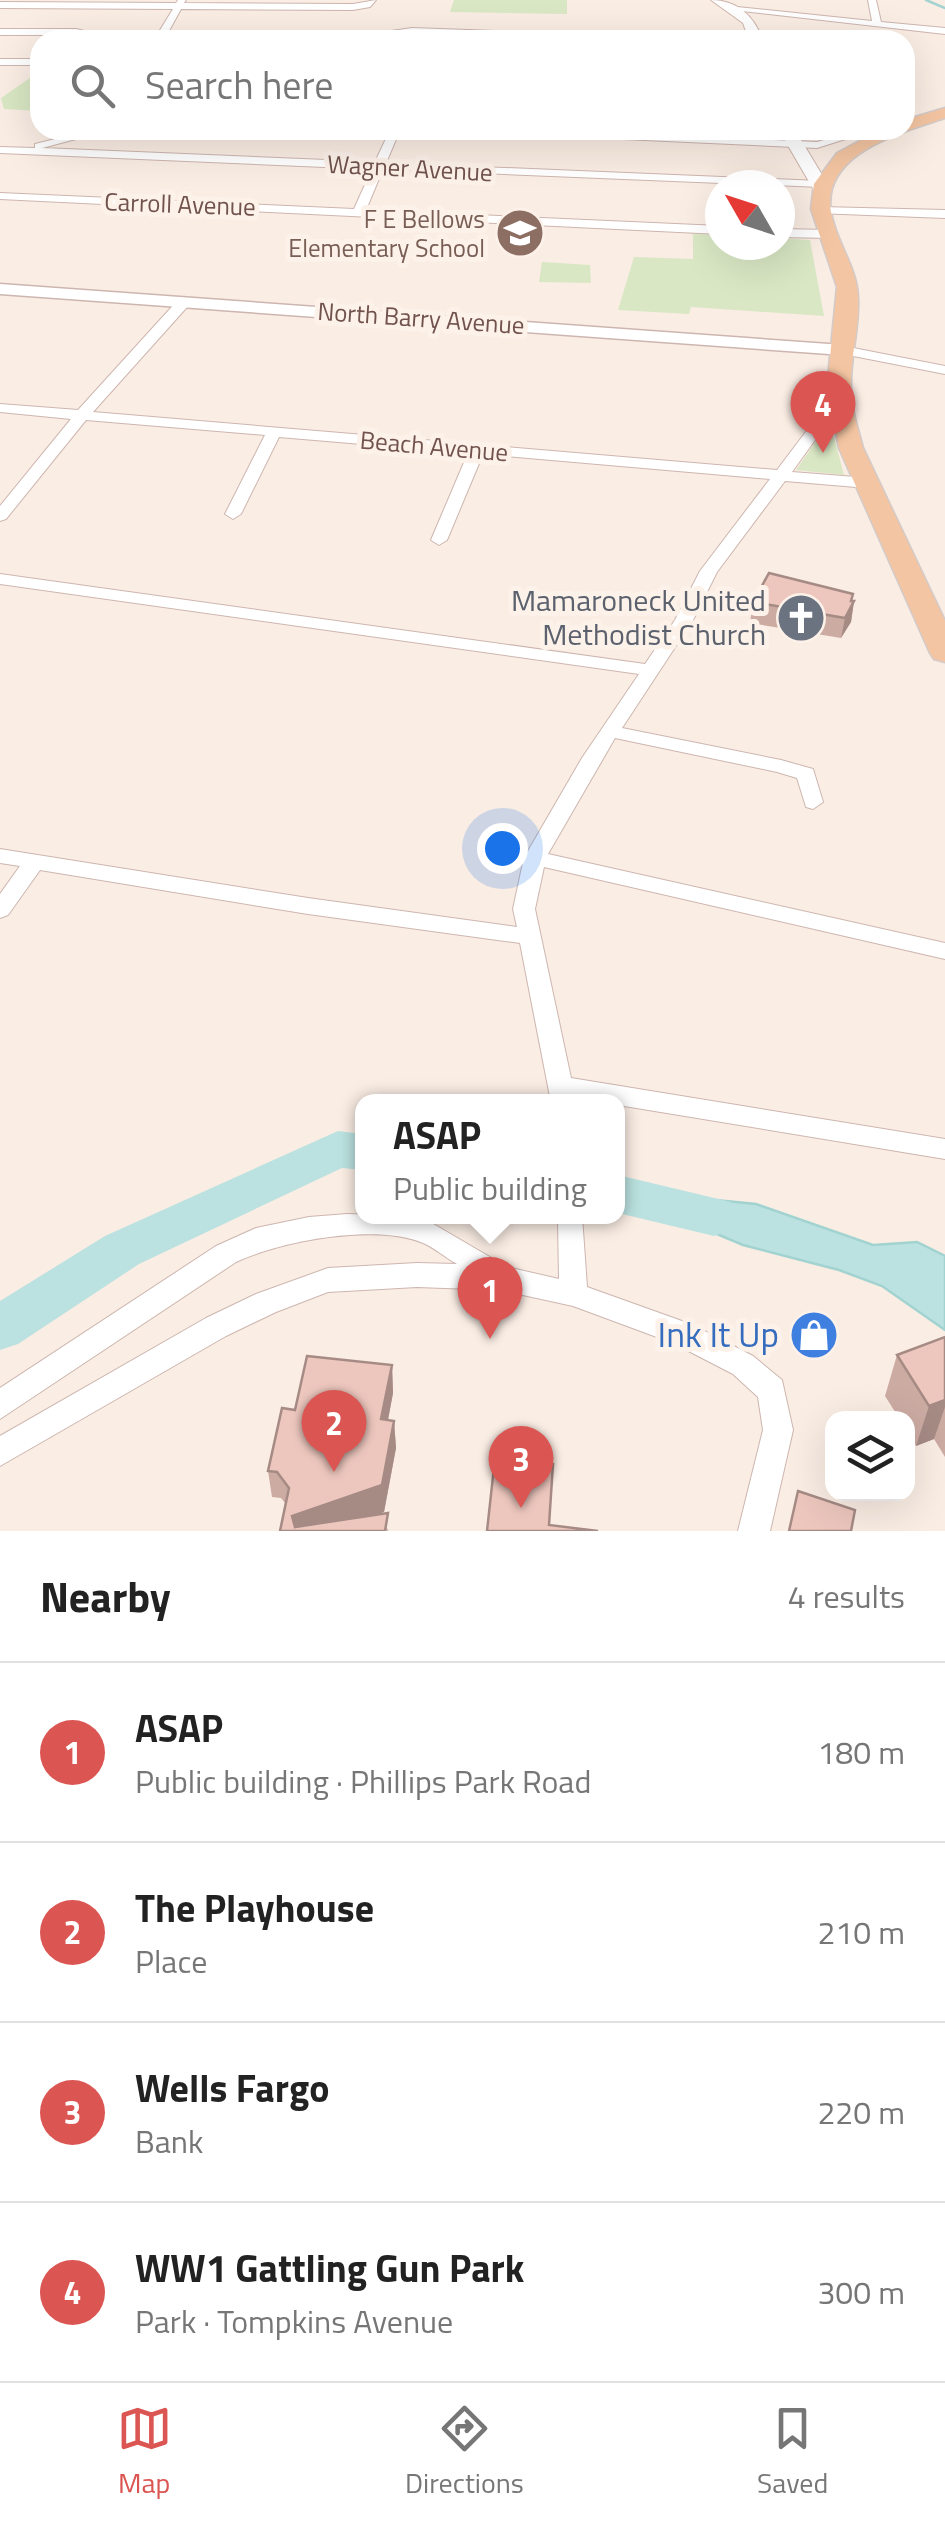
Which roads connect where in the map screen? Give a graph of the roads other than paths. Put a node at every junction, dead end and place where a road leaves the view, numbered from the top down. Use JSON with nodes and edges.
{"nodes":[{"id":1,"x":372,"y":0,"type":"edge"},
{"id":2,"x":872,"y":0,"type":"edge"},
{"id":3,"x":86,"y":2,"type":"edge"},
{"id":4,"x":181,"y":2,"type":"edge"},
{"id":5,"x":0,"y":5,"type":"edge"},
{"id":6,"x":728,"y":5,"type":"edge"},
{"id":7,"x":877,"y":25,"type":"junction"},
{"id":8,"x":66,"y":30,"type":"edge"},
{"id":9,"x":165,"y":30,"type":"edge"},
{"id":10,"x":756,"y":30,"type":"edge"},
{"id":11,"x":945,"y":31,"type":"edge"},
{"id":12,"x":0,"y":32,"type":"edge"},
{"id":13,"x":30,"y":34,"type":"edge"},
{"id":14,"x":0,"y":62,"type":"edge"},
{"id":15,"x":30,"y":62,"type":"edge"},
{"id":16,"x":945,"y":114,"type":"edge"},
{"id":17,"x":915,"y":122,"type":"edge"},
{"id":18,"x":66,"y":140,"type":"edge"},
{"id":19,"x":391,"y":140,"type":"edge"},
{"id":20,"x":793,"y":140,"type":"edge"},
{"id":21,"x":876,"y":140,"type":"edge"},
{"id":22,"x":0,"y":150,"type":"edge"},
{"id":23,"x":24,"y":151,"type":"junction"},
{"id":24,"x":380,"y":166,"type":"junction"},
{"id":25,"x":0,"y":196,"type":"edge"},
{"id":26,"x":823,"y":204,"type":"junction"},
{"id":27,"x":359,"y":212,"type":"junction"},
{"id":28,"x":945,"y":214,"type":"edge"},
{"id":29,"x":795,"y":223,"type":"edge"},
{"id":30,"x":705,"y":229,"type":"edge"},
{"id":31,"x":0,"y":288,"type":"edge"},
{"id":32,"x":183,"y":303,"type":"junction"},
{"id":33,"x":843,"y":350,"type":"junction"},
{"id":34,"x":945,"y":370,"type":"edge"},
{"id":35,"x":839,"y":388,"type":"junction"},
{"id":36,"x":0,"y":408,"type":"edge"},
{"id":37,"x":82,"y":416,"type":"junction"},
{"id":38,"x":274,"y":432,"type":"junction"},
{"id":39,"x":477,"y":450,"type":"junction"},
{"id":40,"x":779,"y":474,"type":"junction"},
{"id":41,"x":868,"y":483,"type":"junction"},
{"id":42,"x":233,"y":514,"type":"dead end"},
{"id":43,"x":0,"y":516,"type":"edge"},
{"id":44,"x":439,"y":540,"type":"dead end"},
{"id":45,"x":0,"y":579,"type":"edge"},
{"id":46,"x":945,"y":653,"type":"edge"},
{"id":47,"x":649,"y":670,"type":"junction"},
{"id":48,"x":609,"y":731,"type":"junction"},
{"id":49,"x":813,"y":802,"type":"dead end"},
{"id":50,"x":0,"y":856,"type":"edge"},
{"id":51,"x":535,"y":858,"type":"junction"},
{"id":52,"x":34,"y":862,"type":"junction"},
{"id":53,"x":0,"y":910,"type":"edge"},
{"id":54,"x":531,"y":937,"type":"junction"},
{"id":55,"x":945,"y":951,"type":"edge"},
{"id":56,"x":564,"y":1094,"type":"edge"},
{"id":57,"x":625,"y":1103,"type":"edge"},
{"id":58,"x":945,"y":1149,"type":"edge"},
{"id":59,"x":571,"y":1224,"type":"edge"},
{"id":60,"x":501,"y":1278,"type":"junction"},
{"id":61,"x":573,"y":1294,"type":"junction"},
{"id":62,"x":0,"y":1404,"type":"edge"},
{"id":63,"x":0,"y":1452,"type":"edge"},
{"id":64,"x":754,"y":1531,"type":"edge"}],
"edges":[{"from":1,"to":4,"type":"street"},
{"from":2,"to":7,"type":"street"},
{"from":3,"to":4,"type":"street"},
{"from":3,"to":5,"type":"street"},
{"from":3,"to":8,"type":"street"},
{"from":4,"to":9,"type":"street"},
{"from":6,"to":7,"type":"street"},
{"from":6,"to":10,"type":"main road"},
{"from":7,"to":11,"type":"street"},
{"from":12,"to":13,"type":"street"},
{"from":14,"to":15,"type":"street"},
{"from":16,"to":17,"type":"main road"},
{"from":18,"to":23,"type":"street"},
{"from":19,"to":24,"type":"street"},
{"from":20,"to":26,"type":"main road"},
{"from":21,"to":26,"type":"main road"},
{"from":22,"to":23,"type":"street","name":"Wagner Avenue"},
{"from":23,"to":24,"type":"street","name":"Wagner Avenue"},
{"from":24,"to":26,"type":"street","name":"Wagner Avenue"},
{"from":24,"to":27,"type":"street"},
{"from":25,"to":27,"type":"street","name":"Carroll Avenue"},
{"from":26,"to":28,"type":"street"},
{"from":26,"to":29,"type":"street"},
{"from":26,"to":33,"type":"main road"},
{"from":27,"to":30,"type":"street","name":"Carroll Avenue"},
{"from":31,"to":32,"type":"street","name":"North Barry Avenue"},
{"from":32,"to":33,"type":"street","name":"North Barry Avenue"},
{"from":32,"to":37,"type":"street"},
{"from":33,"to":34,"type":"street"},
{"from":33,"to":35,"type":"main road"},
{"from":35,"to":40,"type":"street"},
{"from":35,"to":41,"type":"main road"},
{"from":36,"to":37,"type":"street","name":"Beach Avenue"},
{"from":37,"to":38,"type":"street","name":"Beach Avenue"},
{"from":37,"to":43,"type":"street"},
{"from":38,"to":39,"type":"street","name":"Beach Avenue"},
{"from":38,"to":42,"type":"street"},
{"from":39,"to":40,"type":"street","name":"Beach Avenue"},
{"from":39,"to":44,"type":"street"},
{"from":40,"to":41,"type":"street","name":"Beach Avenue"},
{"from":40,"to":47,"type":"street"},
{"from":41,"to":46,"type":"main road"},
{"from":45,"to":47,"type":"street"},
{"from":47,"to":48,"type":"street"},
{"from":48,"to":49,"type":"street"},
{"from":48,"to":51,"type":"street"},
{"from":50,"to":52,"type":"street"},
{"from":51,"to":54,"type":"street"},
{"from":51,"to":55,"type":"street"},
{"from":52,"to":53,"type":"street"},
{"from":52,"to":54,"type":"street"},
{"from":54,"to":56,"type":"street"},
{"from":57,"to":58,"type":"street"},
{"from":59,"to":61,"type":"street"},
{"from":60,"to":61,"type":"street"},
{"from":60,"to":62,"type":"street"},
{"from":60,"to":63,"type":"street"},
{"from":61,"to":64,"type":"street"}]}
